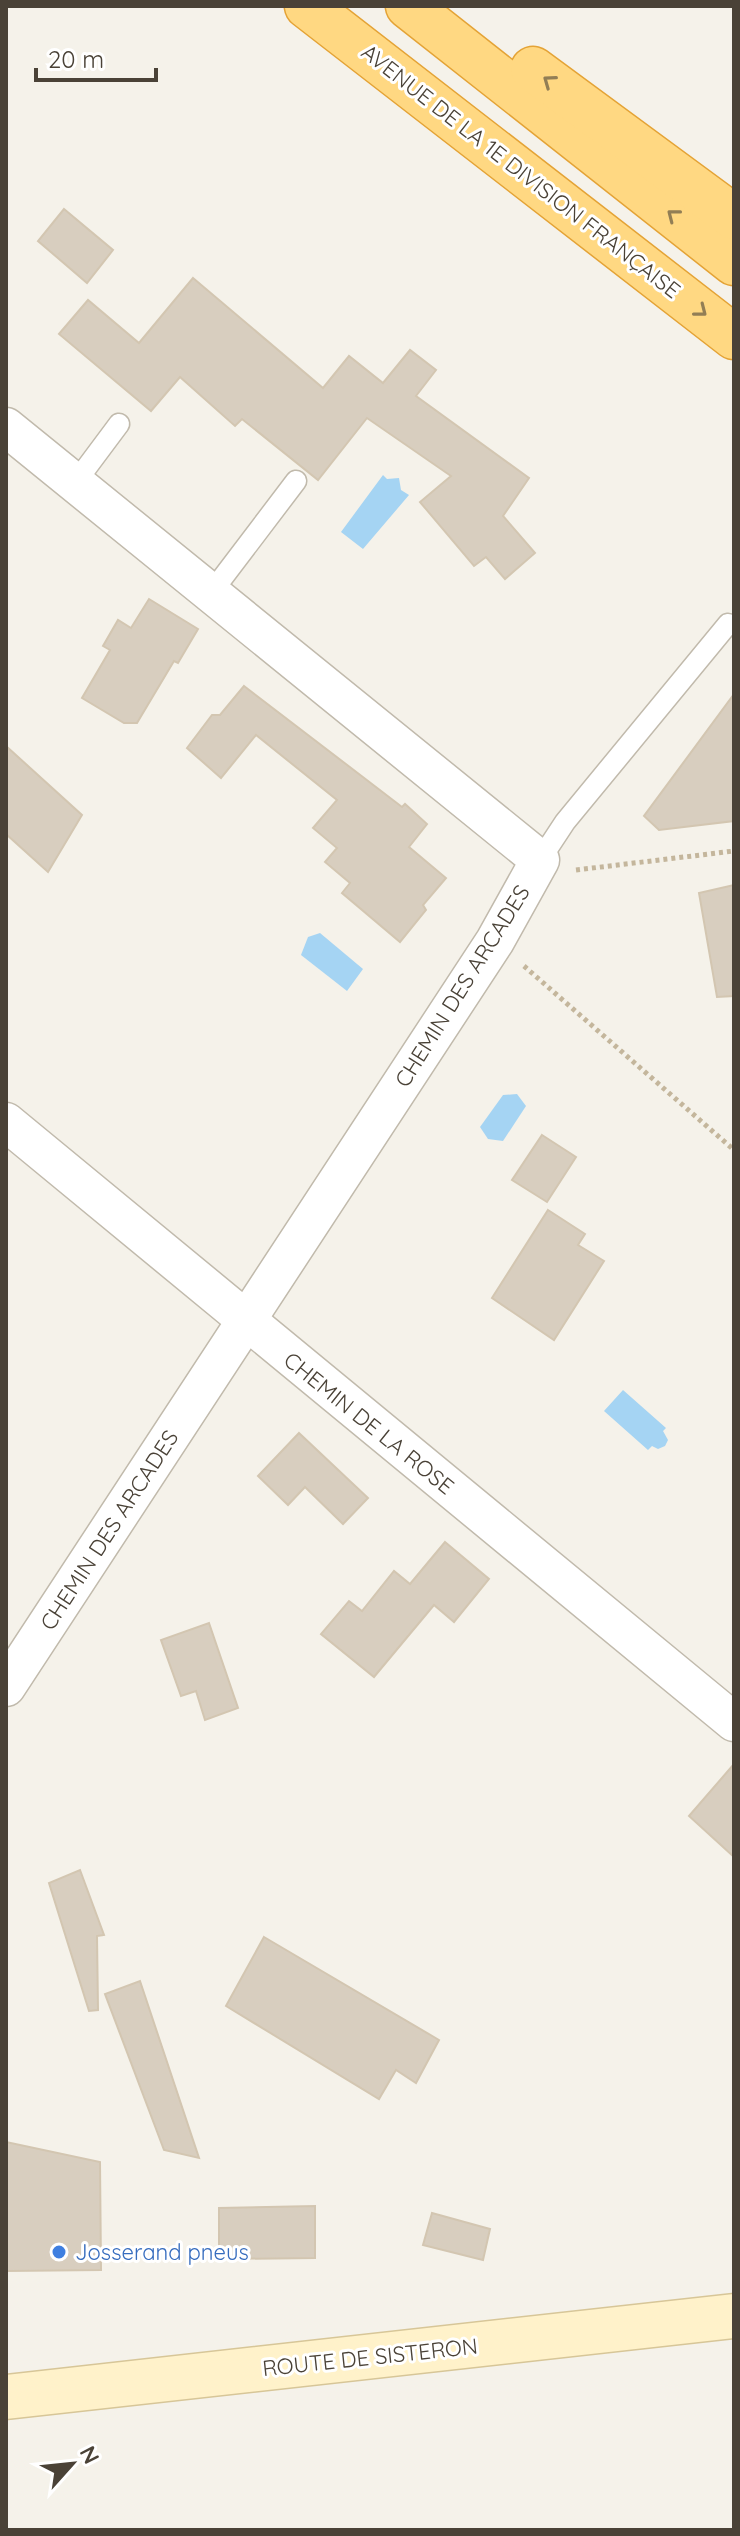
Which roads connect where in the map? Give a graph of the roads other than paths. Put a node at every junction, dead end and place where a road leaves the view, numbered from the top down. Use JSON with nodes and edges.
{"nodes":[{"id":1,"x":307,"y":6,"type":"edge"},
{"id":2,"x":408,"y":6,"type":"edge"},
{"id":3,"x":445,"y":6,"type":"edge"},
{"id":4,"x":734,"y":217,"type":"edge"},
{"id":5,"x":734,"y":263,"type":"edge"},
{"id":6,"x":734,"y":337,"type":"edge"},
{"id":7,"x":119,"y":424,"type":"dead end"},
{"id":8,"x":6,"y":427,"type":"edge"},
{"id":9,"x":296,"y":481,"type":"dead end"},
{"id":10,"x":75,"y":483,"type":"junction"},
{"id":11,"x":211,"y":593,"type":"junction"},
{"id":12,"x":728,"y":624,"type":"dead end"},
{"id":13,"x":540,"y":860,"type":"junction"},
{"id":14,"x":6,"y":1122,"type":"edge"},
{"id":15,"x":245,"y":1321,"type":"junction"},
{"id":16,"x":6,"y":1687,"type":"edge"},
{"id":17,"x":734,"y":1722,"type":"edge"},
{"id":18,"x":734,"y":2316,"type":"edge"},
{"id":19,"x":6,"y":2397,"type":"edge"}],
"edges":[{"from":1,"to":6,"type":"highway","name":"AVENUE DE LA 1E DIVISION FRANÇAISE","one_way":true},
{"from":5,"to":2,"type":"highway","one_way":true},
{"from":4,"to":3,"type":"highway","one_way":true},
{"from":7,"to":10,"type":"lane"},
{"from":8,"to":10,"type":"street","name":"CHEMIN DES ARCADES"},
{"from":9,"to":11,"type":"lane"},
{"from":10,"to":11,"type":"street","name":"CHEMIN DES ARCADES"},
{"from":11,"to":13,"type":"street","name":"CHEMIN DES ARCADES"},
{"from":12,"to":13,"type":"lane"},
{"from":13,"to":15,"type":"street","name":"CHEMIN DES ARCADES"},
{"from":14,"to":15,"type":"street","name":"CHEMIN DE LA ROSE"},
{"from":15,"to":16,"type":"street","name":"CHEMIN DES ARCADES"},
{"from":15,"to":17,"type":"street","name":"CHEMIN DE LA ROSE"},
{"from":18,"to":19,"type":"main road","name":"ROUTE DE SISTERON"}]}
